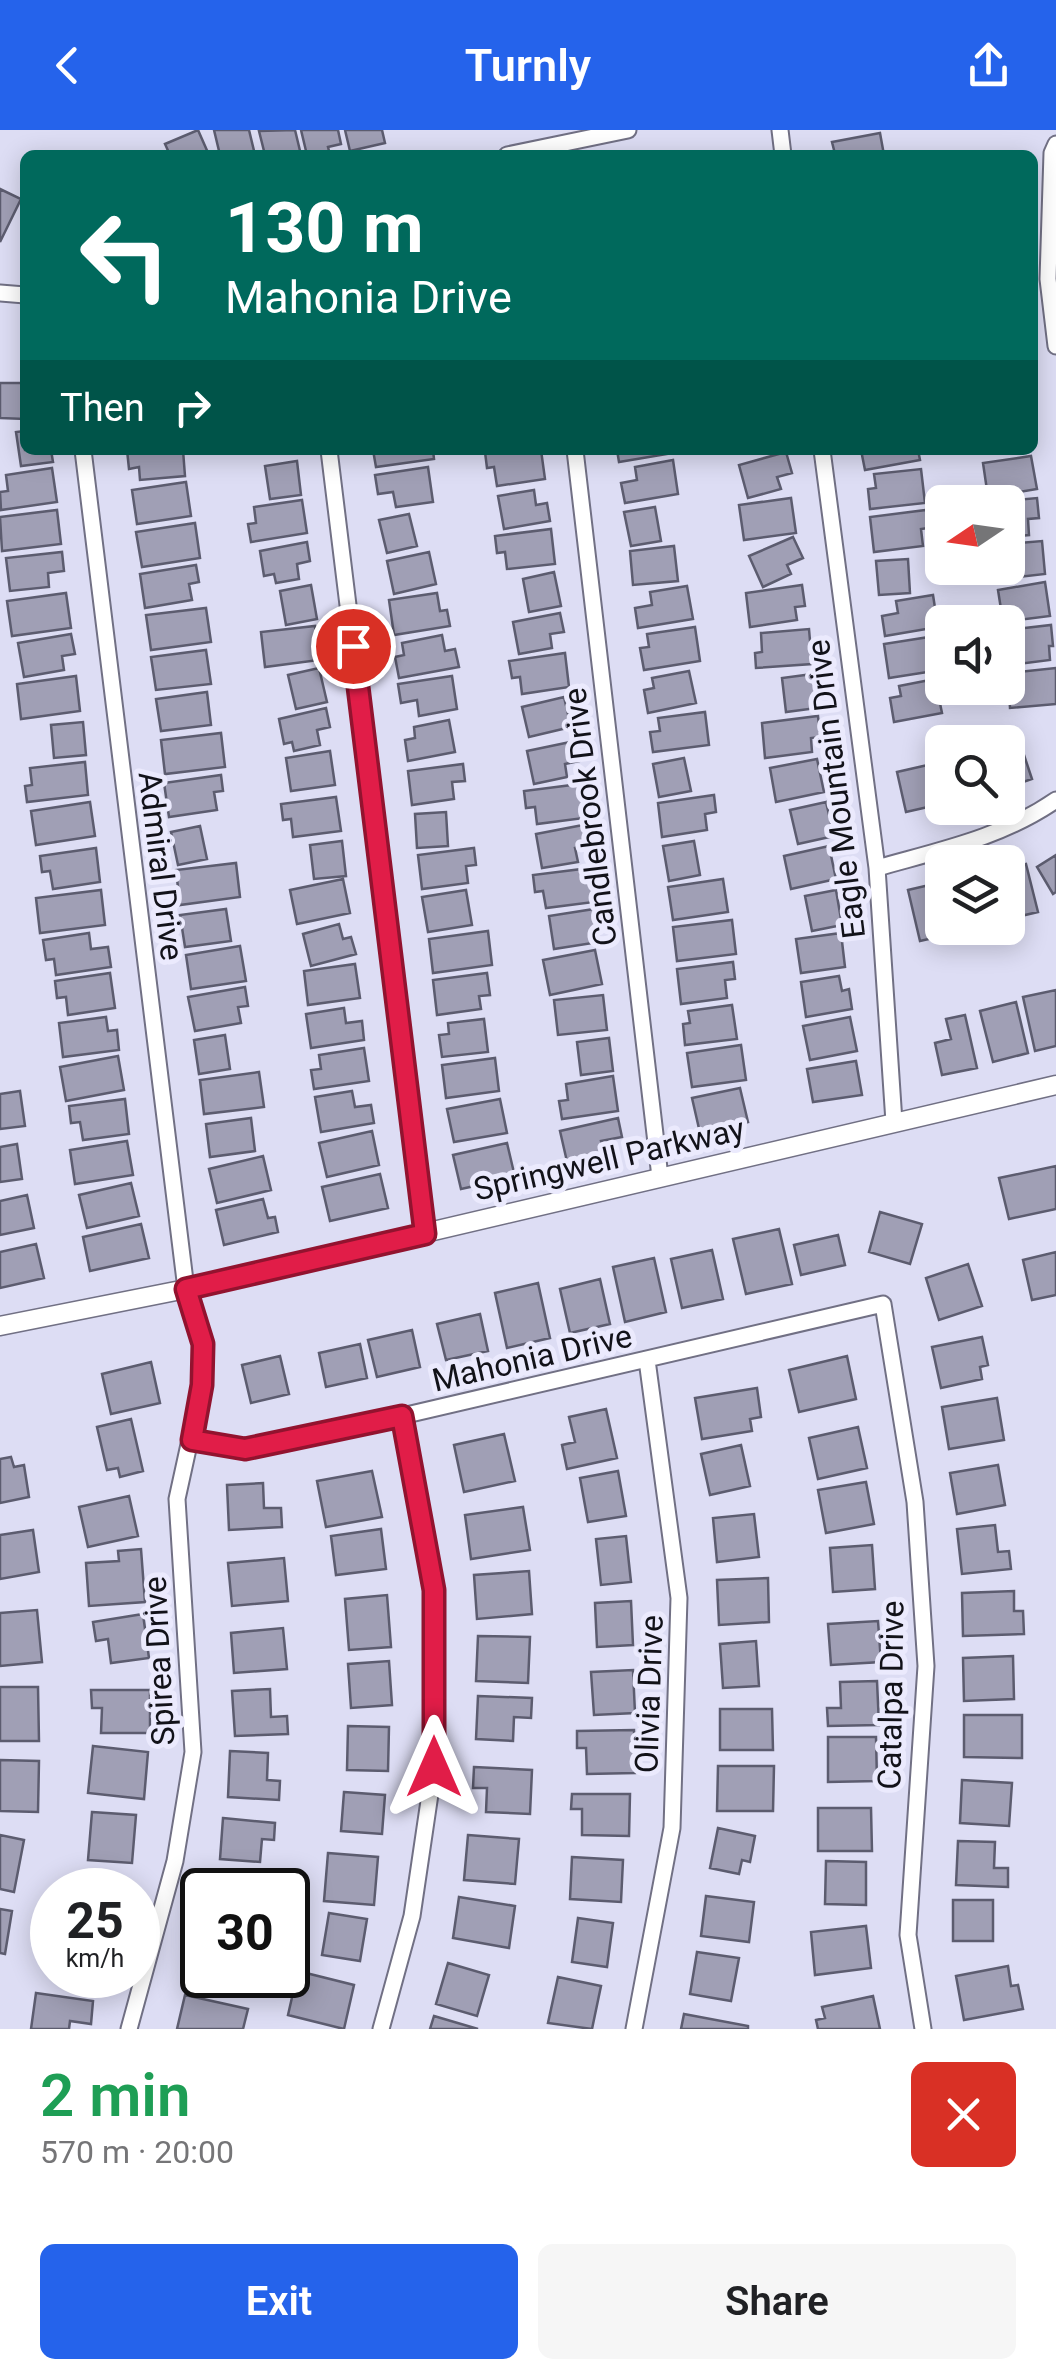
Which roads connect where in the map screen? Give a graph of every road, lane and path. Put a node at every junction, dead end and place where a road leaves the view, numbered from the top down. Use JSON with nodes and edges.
{"nodes":[{"id":1,"x":628,"y":130,"type":"edge"},
{"id":2,"x":1056,"y":144,"type":"edge"},
{"id":3,"x":548,"y":150,"type":"edge"},
{"id":4,"x":1056,"y":346,"type":"edge"},
{"id":5,"x":84,"y":455,"type":"edge"},
{"id":6,"x":330,"y":455,"type":"edge"},
{"id":7,"x":576,"y":455,"type":"edge"},
{"id":8,"x":823,"y":455,"type":"edge"},
{"id":9,"x":1056,"y":800,"type":"edge"},
{"id":10,"x":877,"y":868,"type":"junction"},
{"id":11,"x":1056,"y":1084,"type":"edge"},
{"id":12,"x":894,"y":1122,"type":"junction"},
{"id":13,"x":660,"y":1177,"type":"junction"},
{"id":14,"x":425,"y":1234,"type":"junction"},
{"id":15,"x":186,"y":1289,"type":"junction"},
{"id":16,"x":883,"y":1304,"type":"joint"},
{"id":17,"x":0,"y":1326,"type":"edge"},
{"id":18,"x":646,"y":1360,"type":"junction"},
{"id":19,"x":402,"y":1416,"type":"junction"},
{"id":20,"x":192,"y":1440,"type":"junction"},
{"id":21,"x":129,"y":2029,"type":"edge"},
{"id":22,"x":381,"y":2029,"type":"edge"},
{"id":23,"x":634,"y":2029,"type":"edge"},
{"id":24,"x":923,"y":2029,"type":"edge"}],
"edges":[{"from":1,"to":3,"type":"street"},
{"from":2,"to":4,"type":"street"},
{"from":5,"to":15,"type":"street","name":"Admiral Drive"},
{"from":6,"to":14,"type":"street"},
{"from":7,"to":13,"type":"street","name":"Candlebrook Drive"},
{"from":8,"to":10,"type":"street","name":"Eagle Mountain Drive"},
{"from":9,"to":10,"type":"street"},
{"from":10,"to":12,"type":"street","name":"Eagle Mountain Drive"},
{"from":11,"to":12,"type":"street","name":"Springwell Parkway"},
{"from":12,"to":13,"type":"street","name":"Springwell Parkway"},
{"from":13,"to":14,"type":"street","name":"Springwell Parkway"},
{"from":14,"to":15,"type":"street","name":"Springwell Parkway"},
{"from":15,"to":17,"type":"street","name":"Springwell Parkway"},
{"from":15,"to":20,"type":"street","name":"Spirea Drive"},
{"from":16,"to":18,"type":"street","name":"Mahonia Drive"},
{"from":16,"to":24,"type":"street","name":"Catalpa Drive"},
{"from":18,"to":19,"type":"street","name":"Mahonia Drive"},
{"from":18,"to":23,"type":"street","name":"Olivia Drive"},
{"from":19,"to":20,"type":"street","name":"Mahonia Drive"},
{"from":19,"to":22,"type":"street"},
{"from":20,"to":21,"type":"street","name":"Spirea Drive"}]}
